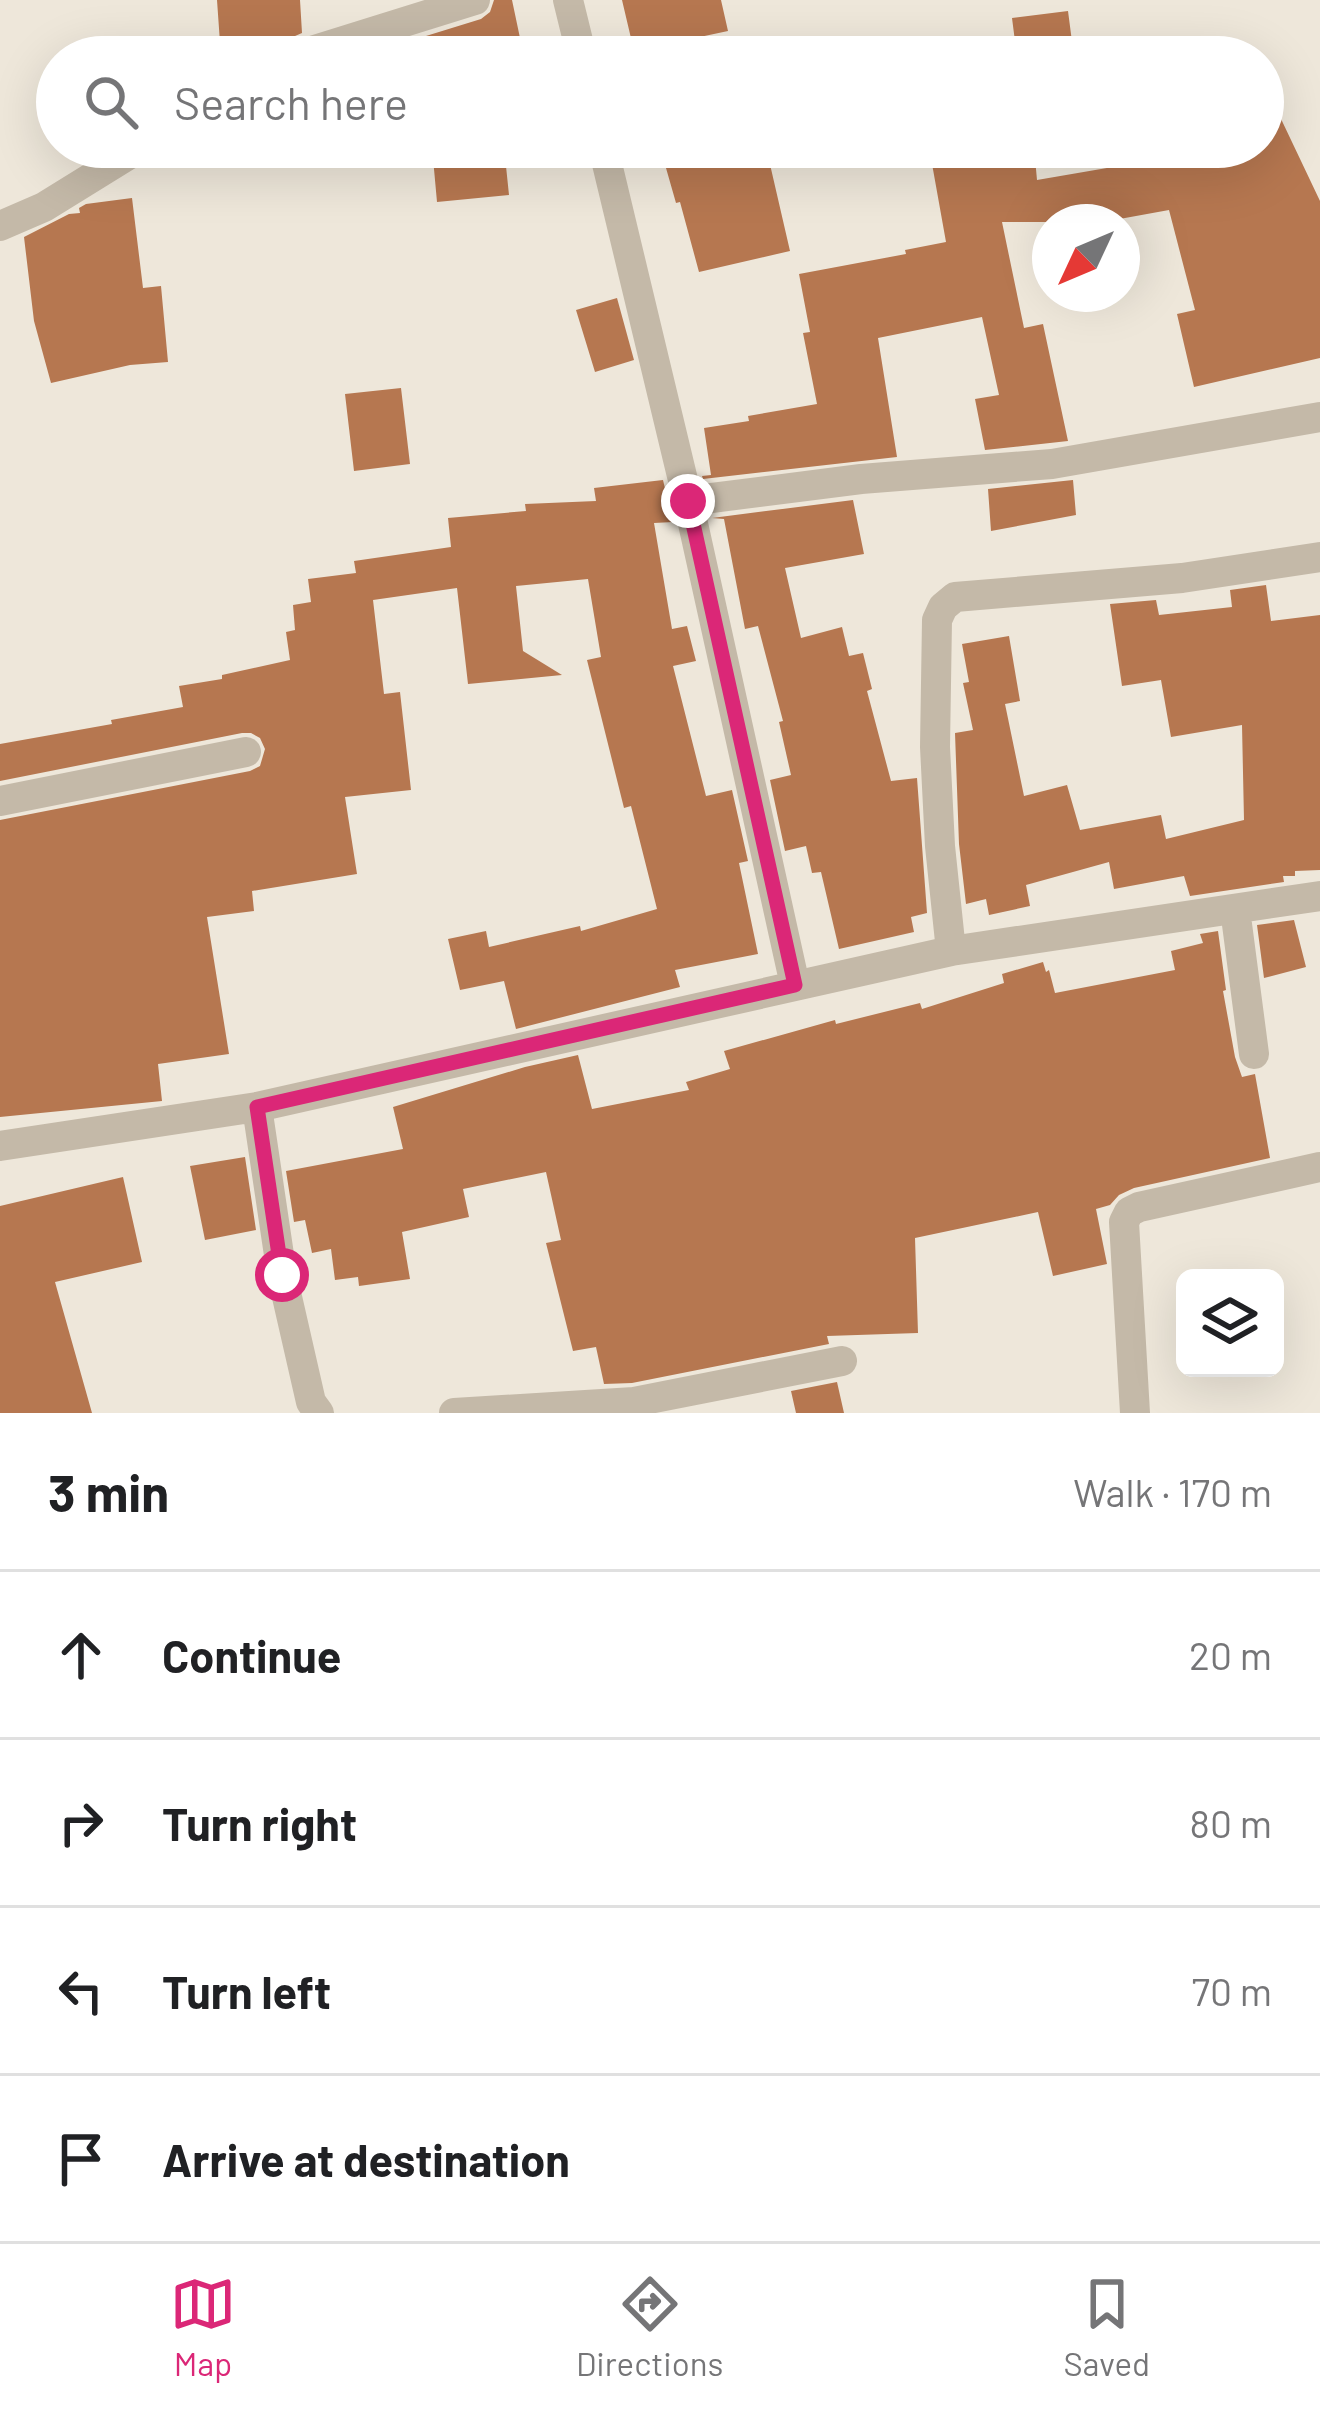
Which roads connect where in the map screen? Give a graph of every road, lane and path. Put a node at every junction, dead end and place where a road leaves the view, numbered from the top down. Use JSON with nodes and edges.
{"nodes":[{"id":1,"x":475,"y":0,"type":"edge"},
{"id":2,"x":568,"y":0,"type":"edge"},
{"id":3,"x":359,"y":36,"type":"edge"},
{"id":4,"x":577,"y":36,"type":"edge"},
{"id":5,"x":107,"y":168,"type":"edge"},
{"id":6,"x":608,"y":168,"type":"edge"},
{"id":7,"x":0,"y":226,"type":"edge"},
{"id":8,"x":1320,"y":417,"type":"edge"},
{"id":9,"x":688,"y":501,"type":"junction"},
{"id":10,"x":1320,"y":557,"type":"edge"},
{"id":11,"x":246,"y":752,"type":"dead end"},
{"id":12,"x":0,"y":801,"type":"edge"},
{"id":13,"x":1320,"y":896,"type":"edge"},
{"id":14,"x":1235,"y":909,"type":"junction"},
{"id":15,"x":951,"y":951,"type":"junction"},
{"id":16,"x":795,"y":985,"type":"junction"},
{"id":17,"x":1254,"y":1054,"type":"dead end"},
{"id":18,"x":257,"y":1107,"type":"junction"},
{"id":19,"x":0,"y":1146,"type":"edge"},
{"id":20,"x":1320,"y":1167,"type":"edge"},
{"id":21,"x":842,"y":1361,"type":"dead end"},
{"id":22,"x":636,"y":1408,"type":"edge"},
{"id":23,"x":320,"y":1413,"type":"edge"},
{"id":24,"x":454,"y":1413,"type":"edge"},
{"id":25,"x":1135,"y":1413,"type":"edge"}],
"edges":[{"from":1,"to":3,"type":"street"},
{"from":2,"to":4,"type":"street"},
{"from":5,"to":7,"type":"street"},
{"from":6,"to":9,"type":"street"},
{"from":8,"to":9,"type":"street"},
{"from":9,"to":16,"type":"street"},
{"from":10,"to":15,"type":"street"},
{"from":11,"to":12,"type":"street"},
{"from":13,"to":14,"type":"street"},
{"from":14,"to":15,"type":"street"},
{"from":14,"to":17,"type":"street"},
{"from":15,"to":16,"type":"street"},
{"from":16,"to":18,"type":"street"},
{"from":18,"to":19,"type":"street"},
{"from":18,"to":23,"type":"street"},
{"from":20,"to":25,"type":"street"},
{"from":21,"to":22,"type":"street"},
{"from":22,"to":24,"type":"street"}]}
